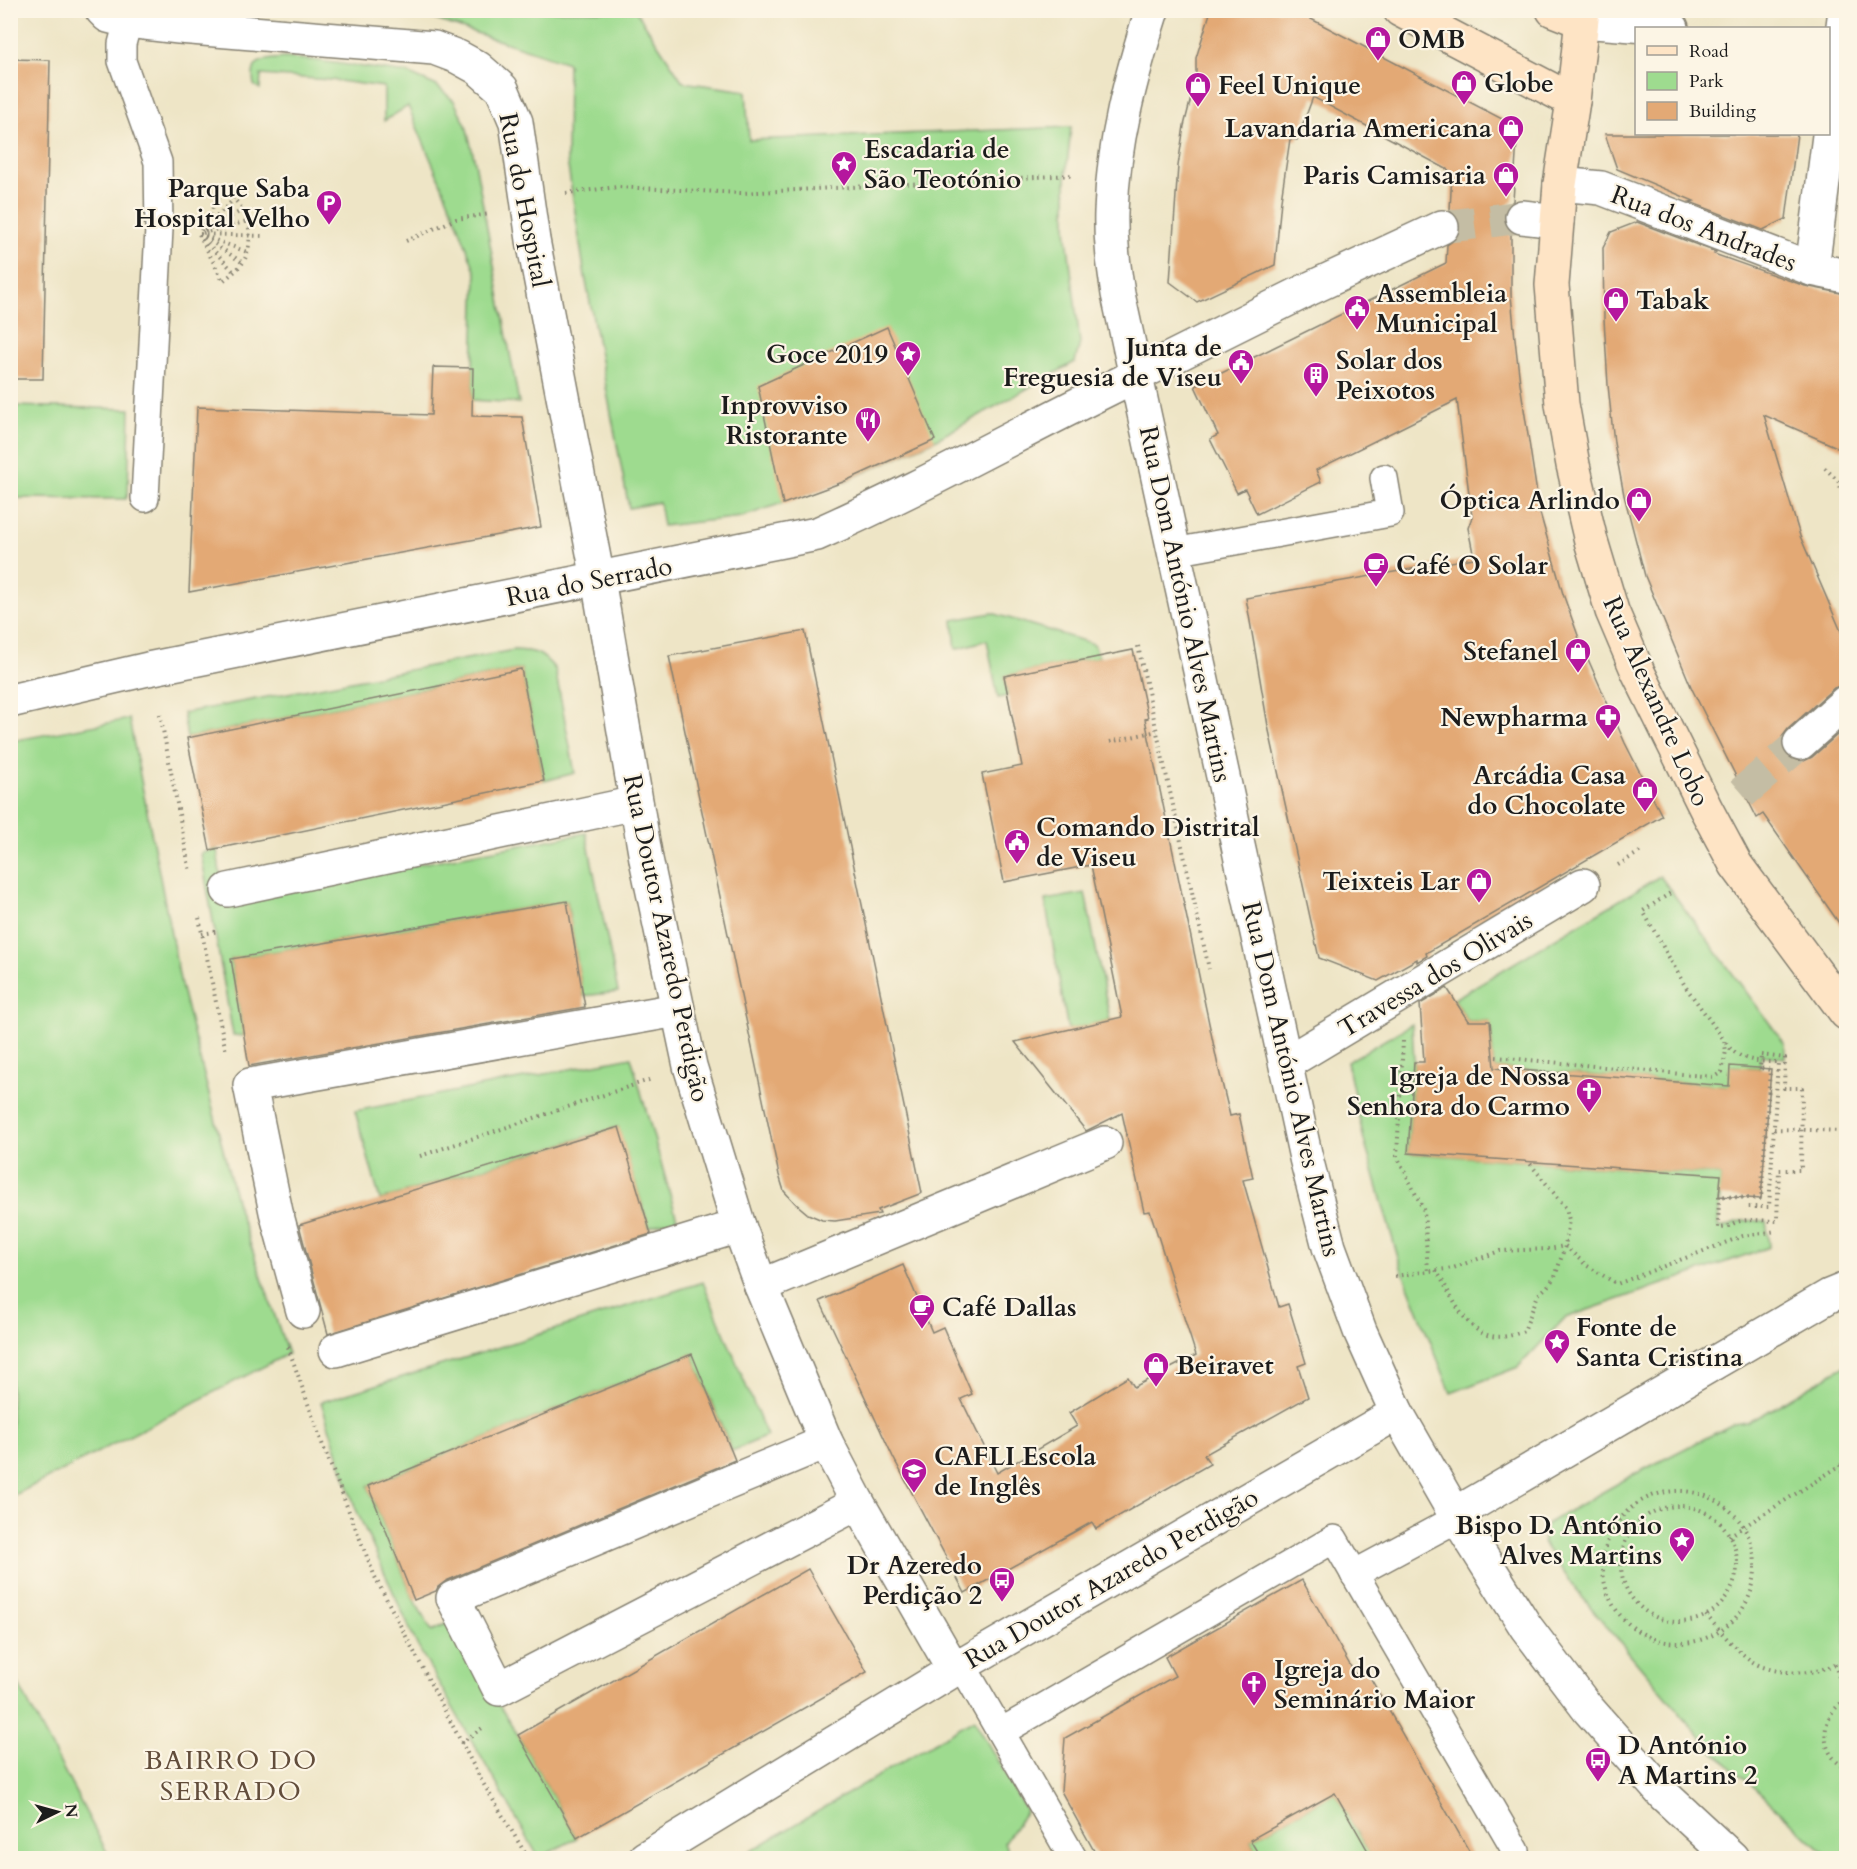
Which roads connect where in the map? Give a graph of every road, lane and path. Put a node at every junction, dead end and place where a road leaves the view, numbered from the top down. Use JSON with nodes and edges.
{"nodes":[{"id":1,"x":1152,"y":10,"type":"edge"},
{"id":2,"x":1400,"y":10,"type":"edge"},
{"id":3,"x":1845,"y":10,"type":"edge"},
{"id":4,"x":1572,"y":14,"type":"edge"},
{"id":5,"x":115,"y":16,"type":"edge"},
{"id":6,"x":1665,"y":27,"type":"edge"},
{"id":7,"x":1838,"y":44,"type":"edge"},
{"id":8,"x":1573,"y":101,"type":"junction"},
{"id":9,"x":1830,"y":113,"type":"edge"},
{"id":10,"x":1827,"y":135,"type":"edge"},
{"id":11,"x":1074,"y":175,"type":"dead end"},
{"id":12,"x":1560,"y":184,"type":"junction"},
{"id":13,"x":559,"y":194,"type":"dead end"},
{"id":14,"x":234,"y":199,"type":"junction"},
{"id":15,"x":243,"y":210,"type":"junction"},
{"id":16,"x":490,"y":214,"type":"dead end"},
{"id":17,"x":1522,"y":217,"type":"tunnel mouth"},
{"id":18,"x":248,"y":221,"type":"junction"},
{"id":19,"x":1557,"y":221,"type":"junction"},
{"id":20,"x":1442,"y":227,"type":"tunnel mouth"},
{"id":21,"x":199,"y":234,"type":"junction"},
{"id":22,"x":249,"y":236,"type":"junction"},
{"id":23,"x":264,"y":236,"type":"dead end"},
{"id":24,"x":406,"y":242,"type":"dead end"},
{"id":25,"x":247,"y":252,"type":"junction"},
{"id":26,"x":243,"y":263,"type":"junction"},
{"id":27,"x":1812,"y":269,"type":"junction"},
{"id":28,"x":234,"y":272,"type":"junction"},
{"id":29,"x":1846,"y":276,"type":"edge"},
{"id":30,"x":1137,"y":375,"type":"junction"},
{"id":31,"x":1825,"y":468,"type":"dead end"},
{"id":32,"x":1384,"y":478,"type":"dead end"},
{"id":33,"x":145,"y":498,"type":"dead end"},
{"id":34,"x":1846,"y":506,"type":"edge"},
{"id":35,"x":1174,"y":552,"type":"junction"},
{"id":36,"x":598,"y":579,"type":"junction"},
{"id":37,"x":1138,"y":646,"type":"dead end"},
{"id":38,"x":10,"y":701,"type":"edge"},
{"id":39,"x":1846,"y":702,"type":"edge"},
{"id":40,"x":1157,"y":730,"type":"junction"},
{"id":41,"x":1110,"y":742,"type":"dead end"},
{"id":42,"x":1800,"y":743,"type":"tunnel mouth"},
{"id":43,"x":636,"y":803,"type":"junction"},
{"id":44,"x":1584,"y":885,"type":"dead end"},
{"id":45,"x":228,"y":890,"type":"dead end"},
{"id":46,"x":1672,"y":892,"type":"dead end"},
{"id":47,"x":1209,"y":969,"type":"dead end"},
{"id":48,"x":677,"y":1010,"type":"junction"},
{"id":49,"x":1846,"y":1013,"type":"edge"},
{"id":50,"x":1403,"y":1040,"type":"dead end"},
{"id":51,"x":1724,"y":1040,"type":"junction"},
{"id":52,"x":1496,"y":1057,"type":"dead end"},
{"id":53,"x":1761,"y":1062,"type":"junction"},
{"id":54,"x":1286,"y":1063,"type":"junction"},
{"id":55,"x":690,"y":1066,"type":"junction"},
{"id":56,"x":1774,"y":1129,"type":"junction"},
{"id":57,"x":1802,"y":1130,"type":"junction"},
{"id":58,"x":1846,"y":1131,"type":"edge"},
{"id":59,"x":1105,"y":1143,"type":"dead end"},
{"id":60,"x":420,"y":1156,"type":"dead end"},
{"id":61,"x":1528,"y":1161,"type":"dead end"},
{"id":62,"x":1746,"y":1207,"type":"dead end"},
{"id":63,"x":739,"y":1226,"type":"junction"},
{"id":64,"x":1777,"y":1231,"type":"dead end"},
{"id":65,"x":1565,"y":1246,"type":"junction"},
{"id":66,"x":1436,"y":1270,"type":"junction"},
{"id":67,"x":1428,"y":1271,"type":"junction"},
{"id":68,"x":1395,"y":1276,"type":"dead end"},
{"id":69,"x":761,"y":1286,"type":"junction"},
{"id":70,"x":1846,"y":1289,"type":"edge"},
{"id":71,"x":303,"y":1311,"type":"dead end"},
{"id":72,"x":1596,"y":1318,"type":"dead end"},
{"id":73,"x":1584,"y":1329,"type":"dead end"},
{"id":74,"x":287,"y":1342,"type":"dead end"},
{"id":75,"x":336,"y":1350,"type":"dead end"},
{"id":76,"x":1397,"y":1413,"type":"junction"},
{"id":77,"x":826,"y":1442,"type":"junction"},
{"id":78,"x":1846,"y":1462,"type":"edge"},
{"id":79,"x":1840,"y":1465,"type":"junction"},
{"id":80,"x":1846,"y":1483,"type":"edge"},
{"id":81,"x":858,"y":1503,"type":"junction"},
{"id":82,"x":1457,"y":1516,"type":"junction"},
{"id":83,"x":1745,"y":1527,"type":"junction"},
{"id":84,"x":1729,"y":1536,"type":"junction"},
{"id":85,"x":1354,"y":1574,"type":"junction"},
{"id":86,"x":1706,"y":1615,"type":"junction"},
{"id":87,"x":1721,"y":1632,"type":"junction"},
{"id":88,"x":1846,"y":1658,"type":"edge"},
{"id":89,"x":1835,"y":1664,"type":"junction"},
{"id":90,"x":958,"y":1667,"type":"junction"},
{"id":91,"x":1846,"y":1700,"type":"edge"},
{"id":92,"x":1001,"y":1732,"type":"junction"},
{"id":93,"x":1846,"y":1768,"type":"edge"},
{"id":94,"x":1516,"y":1851,"type":"dead end"},
{"id":95,"x":528,"y":1858,"type":"edge"},
{"id":96,"x":645,"y":1858,"type":"edge"},
{"id":97,"x":1073,"y":1858,"type":"edge"},
{"id":98,"x":1732,"y":1858,"type":"edge"}],
"edges":[{"from":1,"to":30,"type":"street","name":"Rua Dom António Alves Martins"},
{"from":2,"to":8,"type":"main road"},
{"from":3,"to":7,"type":"street"},
{"from":4,"to":6,"type":"street"},
{"from":4,"to":8,"type":"main road","name":"Rua Alexandre Lobo"},
{"from":5,"to":33,"type":"lane"},
{"from":5,"to":36,"type":"street","name":"Rua do Hospital"},
{"from":7,"to":9,"type":"street"},
{"from":8,"to":12,"type":"main road","name":"Rua Alexandre Lobo"},
{"from":10,"to":27,"type":"street"},
{"from":11,"to":13,"type":"path"},
{"from":12,"to":19,"type":"main road","name":"Rua Alexandre Lobo"},
{"from":12,"to":27,"type":"street","name":"Rua dos Andrades"},
{"from":14,"to":15,"type":"path"},
{"from":14,"to":21,"type":"path"},
{"from":14,"to":21,"type":"path"},
{"from":15,"to":18,"type":"path"},
{"from":15,"to":21,"type":"path"},
{"from":16,"to":24,"type":"path"},
{"from":17,"to":19,"type":"street"},
{"from":18,"to":21,"type":"path"},
{"from":18,"to":22,"type":"path"},
{"from":19,"to":49,"type":"main road","name":"Rua Alexandre Lobo"},
{"from":20,"to":30,"type":"street","name":"Rua do Serrado"},
{"from":21,"to":22,"type":"path"},
{"from":21,"to":25,"type":"path"},
{"from":21,"to":26,"type":"path"},
{"from":21,"to":28,"type":"path"},
{"from":21,"to":28,"type":"path"},
{"from":22,"to":23,"type":"path"},
{"from":22,"to":25,"type":"path"},
{"from":25,"to":26,"type":"path"},
{"from":26,"to":28,"type":"path"},
{"from":27,"to":29,"type":"street","name":"Rua dos Andrades"},
{"from":30,"to":35,"type":"street","name":"Rua Dom António Alves Martins"},
{"from":30,"to":36,"type":"street","name":"Rua do Serrado"},
{"from":31,"to":34,"type":"path"},
{"from":32,"to":35,"type":"lane"},
{"from":35,"to":54,"type":"street","name":"Rua Dom António Alves Martins"},
{"from":36,"to":38,"type":"street","name":"Rua do Serrado"},
{"from":36,"to":43,"type":"street","name":"Rua Doutor Azaredo Perdigão"},
{"from":37,"to":40,"type":"path"},
{"from":39,"to":42,"type":"street"},
{"from":40,"to":41,"type":"path"},
{"from":40,"to":47,"type":"path"},
{"from":43,"to":45,"type":"street"},
{"from":43,"to":48,"type":"street","name":"Rua Doutor Azaredo Perdigão"},
{"from":44,"to":54,"type":"street","name":"Travessa dos Olivais"},
{"from":46,"to":51,"type":"path"},
{"from":48,"to":55,"type":"street","name":"Rua Doutor Azaredo Perdigão"},
{"from":48,"to":71,"type":"street"},
{"from":50,"to":67,"type":"path"},
{"from":51,"to":52,"type":"path"},
{"from":51,"to":53,"type":"path"},
{"from":53,"to":56,"type":"path"},
{"from":53,"to":57,"type":"path"},
{"from":53,"to":57,"type":"path"},
{"from":54,"to":76,"type":"street","name":"Rua Dom António Alves Martins"},
{"from":55,"to":60,"type":"path"},
{"from":55,"to":63,"type":"street","name":"Rua Doutor Azaredo Perdigão"},
{"from":56,"to":57,"type":"path"},
{"from":56,"to":62,"type":"path"},
{"from":57,"to":58,"type":"path"},
{"from":59,"to":69,"type":"street"},
{"from":61,"to":65,"type":"path"},
{"from":63,"to":69,"type":"street","name":"Rua Doutor Azaredo Perdigão"},
{"from":63,"to":75,"type":"street"},
{"from":64,"to":65,"type":"path"},
{"from":65,"to":66,"type":"path"},
{"from":65,"to":66,"type":"path"},
{"from":66,"to":67,"type":"path"},
{"from":67,"to":68,"type":"path"},
{"from":69,"to":77,"type":"street","name":"Rua Doutor Azaredo Perdigão"},
{"from":70,"to":82,"type":"street"},
{"from":72,"to":73,"type":"path"},
{"from":74,"to":95,"type":"path"},
{"from":76,"to":82,"type":"street","name":"Rua Dom António Alves Martins"},
{"from":76,"to":90,"type":"street","name":"Rua Doutor Azaredo Perdigão"},
{"from":77,"to":81,"type":"street","name":"Rua Doutor Azaredo Perdigão"},
{"from":77,"to":81,"type":"street"},
{"from":78,"to":79,"type":"path"},
{"from":79,"to":80,"type":"path"},
{"from":79,"to":83,"type":"path"},
{"from":81,"to":90,"type":"street","name":"Rua Doutor Azaredo Perdigão"},
{"from":82,"to":85,"type":"lane"},
{"from":82,"to":98,"type":"street","name":"Rua Dom António Alves Martins"},
{"from":83,"to":84,"type":"path"},
{"from":83,"to":87,"type":"path"},
{"from":83,"to":87,"type":"path"},
{"from":84,"to":86,"type":"path"},
{"from":84,"to":86,"type":"path"},
{"from":85,"to":92,"type":"lane"},
{"from":85,"to":94,"type":"lane"},
{"from":86,"to":87,"type":"path"},
{"from":87,"to":89,"type":"path"},
{"from":88,"to":89,"type":"path"},
{"from":89,"to":91,"type":"path"},
{"from":90,"to":92,"type":"lane"},
{"from":90,"to":96,"type":"street"},
{"from":91,"to":93,"type":"path"},
{"from":92,"to":97,"type":"lane"}]}
